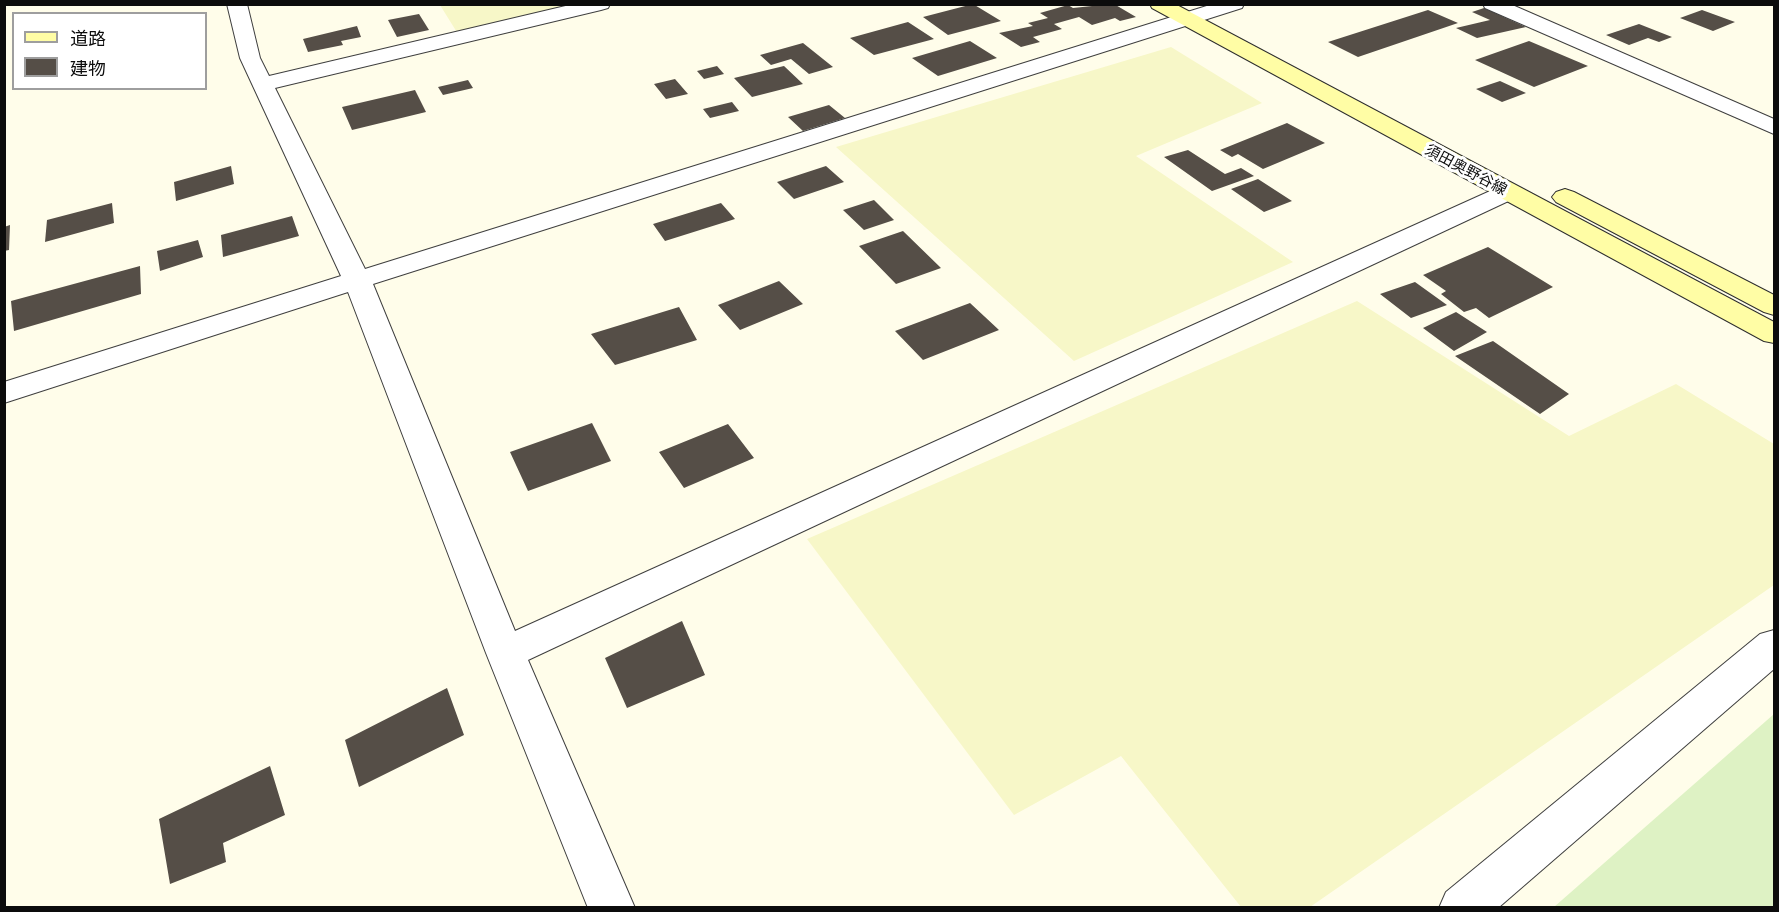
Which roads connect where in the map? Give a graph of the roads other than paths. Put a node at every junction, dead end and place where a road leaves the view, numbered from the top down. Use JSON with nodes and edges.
{"nodes":[{"id":1,"x":237,"y":4,"type":"edge"},
{"id":2,"x":601,"y":4,"type":"edge"},
{"id":3,"x":1159,"y":4,"type":"edge"},
{"id":4,"x":1235,"y":4,"type":"edge"},
{"id":5,"x":1492,"y":4,"type":"edge"},
{"id":6,"x":1198,"y":12,"type":"edge"},
{"id":7,"x":263,"y":84,"type":"junction"},
{"id":8,"x":1774,"y":127,"type":"edge"},
{"id":9,"x":1508,"y":192,"type":"junction"},
{"id":10,"x":357,"y":280,"type":"junction"},
{"id":11,"x":1774,"y":306,"type":"edge"},
{"id":12,"x":1774,"y":334,"type":"edge"},
{"id":13,"x":4,"y":393,"type":"edge"},
{"id":14,"x":1774,"y":646,"type":"edge"},
{"id":15,"x":505,"y":654,"type":"junction"},
{"id":16,"x":612,"y":908,"type":"edge"},
{"id":17,"x":1462,"y":908,"type":"edge"}],
"edges":[{"from":1,"to":7,"type":"street"},
{"from":2,"to":7,"type":"street"},
{"from":3,"to":6,"type":"main road","name":"須田奥野谷線"},
{"from":4,"to":6,"type":"street"},
{"from":5,"to":8,"type":"street"},
{"from":6,"to":9,"type":"main road","name":"須田奥野谷線"},
{"from":6,"to":10,"type":"street"},
{"from":6,"to":11,"type":"main road","name":"須田奥野谷線"},
{"from":7,"to":10,"type":"street"},
{"from":9,"to":12,"type":"main road","name":"須田奥野谷線"},
{"from":9,"to":15,"type":"street"},
{"from":10,"to":13,"type":"street"},
{"from":10,"to":15,"type":"street"},
{"from":14,"to":17,"type":"street"},
{"from":15,"to":16,"type":"street"}]}
